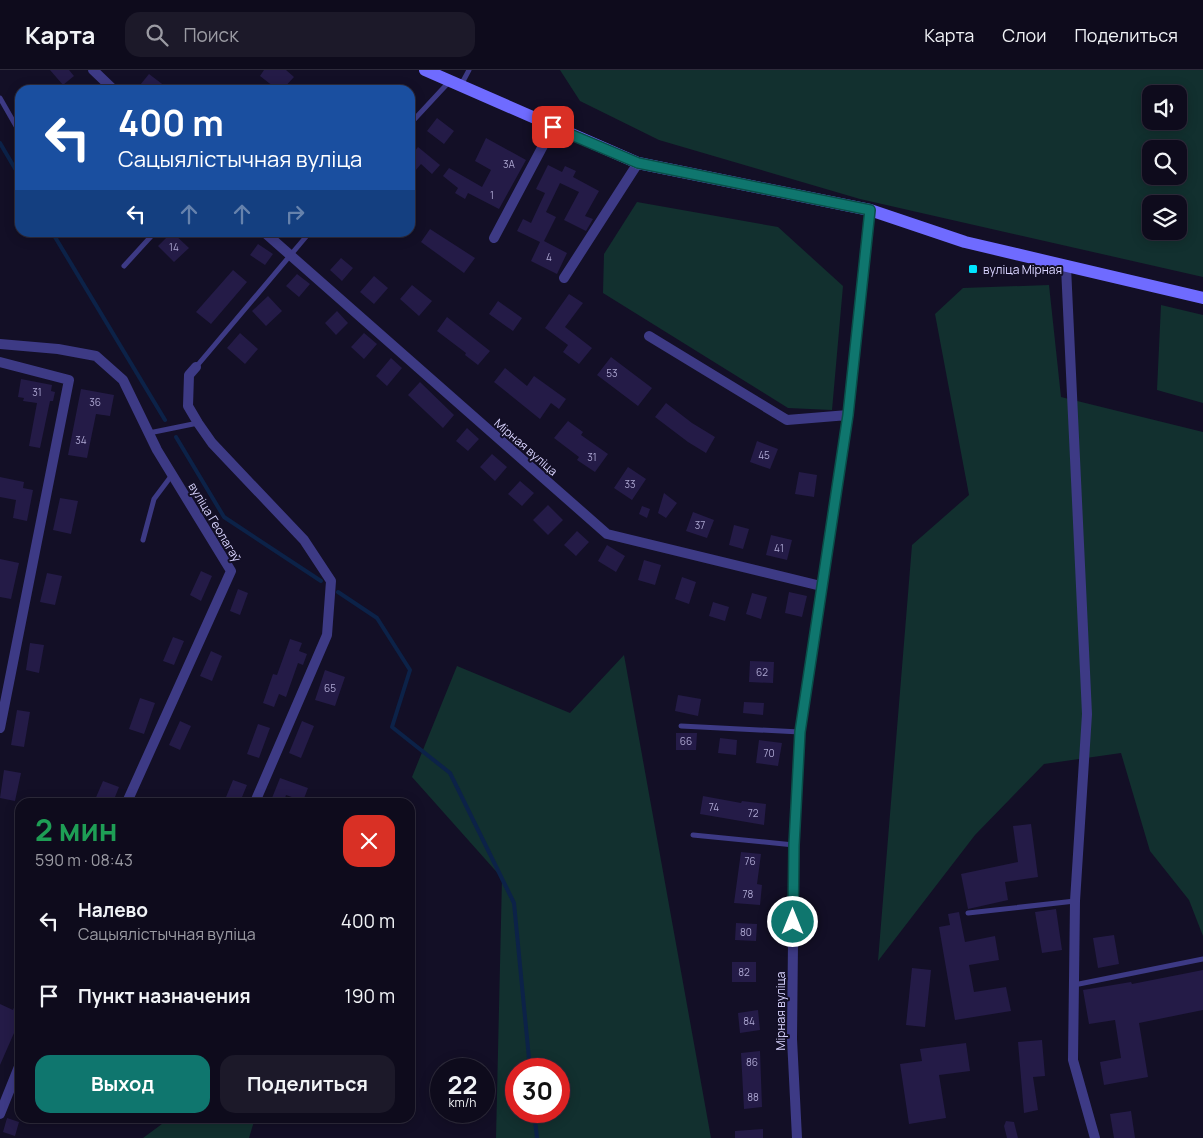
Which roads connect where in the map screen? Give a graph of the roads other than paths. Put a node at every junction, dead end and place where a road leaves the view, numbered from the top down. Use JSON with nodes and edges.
{"nodes":[{"id":1,"x":93,"y":70,"type":"edge"},
{"id":2,"x":425,"y":70,"type":"edge"},
{"id":3,"x":469,"y":70,"type":"edge"},
{"id":4,"x":455,"y":83,"type":"junction"},
{"id":5,"x":109,"y":85,"type":"edge"},
{"id":6,"x":0,"y":98,"type":"edge"},
{"id":7,"x":415,"y":119,"type":"edge"},
{"id":8,"x":15,"y":125,"type":"edge"},
{"id":9,"x":553,"y":127,"type":"junction"},
{"id":10,"x":638,"y":163,"type":"junction"},
{"id":11,"x":870,"y":210,"type":"junction"},
{"id":12,"x":150,"y":237,"type":"edge"},
{"id":13,"x":269,"y":237,"type":"edge"},
{"id":14,"x":305,"y":237,"type":"edge"},
{"id":15,"x":494,"y":238,"type":"dead end"},
{"id":16,"x":288,"y":256,"type":"junction"},
{"id":17,"x":124,"y":266,"type":"dead end"},
{"id":18,"x":1066,"y":267,"type":"junction"},
{"id":19,"x":564,"y":278,"type":"dead end"},
{"id":20,"x":1203,"y":298,"type":"edge"},
{"id":21,"x":649,"y":336,"type":"dead end"},
{"id":22,"x":0,"y":344,"type":"edge"},
{"id":23,"x":0,"y":362,"type":"edge"},
{"id":24,"x":196,"y":367,"type":"joint"},
{"id":25,"x":848,"y":415,"type":"junction"},
{"id":26,"x":198,"y":422,"type":"junction"},
{"id":27,"x":149,"y":433,"type":"junction"},
{"id":28,"x":172,"y":475,"type":"junction"},
{"id":29,"x":143,"y":540,"type":"dead end"},
{"id":30,"x":821,"y":586,"type":"junction"},
{"id":31,"x":681,"y":726,"type":"dead end"},
{"id":32,"x":0,"y":728,"type":"edge"},
{"id":33,"x":800,"y":732,"type":"junction"},
{"id":34,"x":129,"y":798,"type":"edge"},
{"id":35,"x":257,"y":798,"type":"edge"},
{"id":36,"x":693,"y":835,"type":"dead end"},
{"id":37,"x":794,"y":845,"type":"junction"},
{"id":38,"x":1074,"y":901,"type":"junction"},
{"id":39,"x":968,"y":913,"type":"dead end"},
{"id":40,"x":1203,"y":958,"type":"edge"},
{"id":41,"x":1074,"y":985,"type":"junction"},
{"id":42,"x":15,"y":1076,"type":"edge"},
{"id":43,"x":0,"y":1114,"type":"edge"},
{"id":44,"x":797,"y":1138,"type":"edge"},
{"id":45,"x":1095,"y":1138,"type":"edge"}],
"edges":[{"from":1,"to":5,"type":"street"},
{"from":2,"to":4,"type":"main road"},
{"from":3,"to":4,"type":"lane"},
{"from":4,"to":7,"type":"lane"},
{"from":4,"to":9,"type":"main road"},
{"from":6,"to":8,"type":"lane"},
{"from":9,"to":10,"type":"main road"},
{"from":9,"to":15,"type":"street"},
{"from":10,"to":11,"type":"main road"},
{"from":10,"to":19,"type":"street"},
{"from":11,"to":18,"type":"main road"},
{"from":11,"to":25,"type":"street","name":"Мірная вуліца"},
{"from":12,"to":17,"type":"lane"},
{"from":13,"to":16,"type":"street","name":"Мірная вуліца"},
{"from":14,"to":16,"type":"lane"},
{"from":16,"to":24,"type":"lane"},
{"from":16,"to":30,"type":"street","name":"Мірная вуліца"},
{"from":18,"to":20,"type":"main road"},
{"from":18,"to":38,"type":"street"},
{"from":21,"to":25,"type":"street"},
{"from":22,"to":27,"type":"street","name":"вуліца Геолагаў"},
{"from":23,"to":32,"type":"street"},
{"from":24,"to":26,"type":"street"},
{"from":25,"to":30,"type":"street","name":"Мірная вуліца"},
{"from":26,"to":27,"type":"lane"},
{"from":26,"to":35,"type":"street"},
{"from":27,"to":28,"type":"street","name":"вуліца Геолагаў"},
{"from":28,"to":29,"type":"lane"},
{"from":28,"to":34,"type":"street","name":"вуліца Геолагаў"},
{"from":30,"to":33,"type":"street","name":"Мірная вуліца"},
{"from":31,"to":33,"type":"lane"},
{"from":33,"to":37,"type":"street","name":"Мірная вуліца"},
{"from":36,"to":37,"type":"lane"},
{"from":37,"to":44,"type":"street","name":"Мірная вуліца"},
{"from":38,"to":39,"type":"lane"},
{"from":38,"to":41,"type":"street"},
{"from":40,"to":41,"type":"lane"},
{"from":41,"to":45,"type":"street"},
{"from":42,"to":43,"type":"street"}]}
